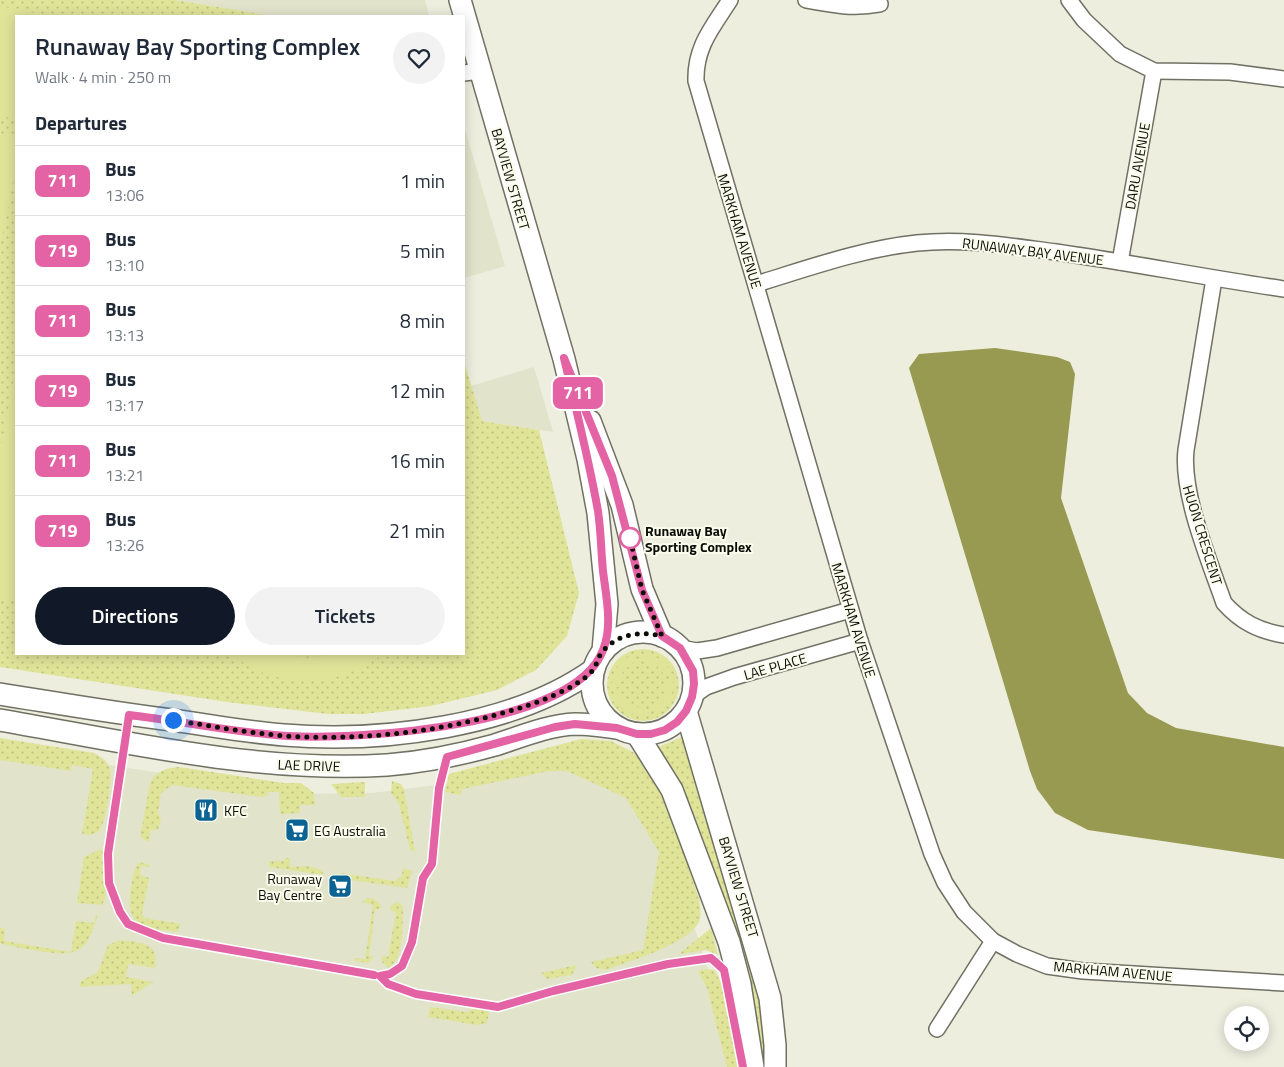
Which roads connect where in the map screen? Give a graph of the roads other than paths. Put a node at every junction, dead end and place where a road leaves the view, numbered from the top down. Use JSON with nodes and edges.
{"nodes":[{"id":1,"x":460,"y":0,"type":"edge"},
{"id":2,"x":730,"y":0,"type":"edge"},
{"id":3,"x":806,"y":0,"type":"edge"},
{"id":4,"x":1070,"y":0,"type":"edge"},
{"id":5,"x":880,"y":4,"type":"dead end"},
{"id":6,"x":463,"y":15,"type":"edge"},
{"id":7,"x":465,"y":29,"type":"edge"},
{"id":8,"x":468,"y":46,"type":"edge"},
{"id":9,"x":1154,"y":71,"type":"junction"},
{"id":10,"x":472,"y":72,"type":"edge"},
{"id":11,"x":1284,"y":79,"type":"edge"},
{"id":12,"x":1120,"y":262,"type":"junction"},
{"id":13,"x":1214,"y":279,"type":"junction"},
{"id":14,"x":756,"y":284,"type":"junction"},
{"id":15,"x":1284,"y":290,"type":"edge"},
{"id":16,"x":564,"y":358,"type":"junction"},
{"id":17,"x":850,"y":610,"type":"junction"},
{"id":18,"x":1284,"y":635,"type":"edge"},
{"id":19,"x":662,"y":636,"type":"junction"},
{"id":20,"x":860,"y":641,"type":"junction"},
{"id":21,"x":680,"y":648,"type":"junction"},
{"id":22,"x":603,"y":650,"type":"junction"},
{"id":23,"x":593,"y":670,"type":"junction"},
{"id":24,"x":0,"y":694,"type":"edge"},
{"id":25,"x":689,"y":704,"type":"junction"},
{"id":26,"x":0,"y":720,"type":"edge"},
{"id":27,"x":431,"y":728,"type":"junction"},
{"id":28,"x":617,"y":728,"type":"junction"},
{"id":29,"x":637,"y":734,"type":"junction"},
{"id":30,"x":411,"y":763,"type":"junction"},
{"id":31,"x":993,"y":941,"type":"junction"},
{"id":32,"x":1284,"y":983,"type":"edge"},
{"id":33,"x":937,"y":1029,"type":"dead end"},
{"id":34,"x":753,"y":1067,"type":"edge"},
{"id":35,"x":775,"y":1067,"type":"edge"}],
"edges":[{"from":1,"to":6,"type":"main road","name":"BAYVIEW STREET"},
{"from":2,"to":14,"type":"street","name":"MARKHAM AVENUE"},
{"from":3,"to":5,"type":"street"},
{"from":4,"to":9,"type":"street"},
{"from":7,"to":8,"type":"main road","name":"BAYVIEW STREET"},
{"from":8,"to":10,"type":"main road","name":"BAYVIEW STREET"},
{"from":9,"to":11,"type":"street"},
{"from":9,"to":12,"type":"street","name":"DARU AVENUE"},
{"from":10,"to":16,"type":"main road","name":"BAYVIEW STREET"},
{"from":12,"to":13,"type":"street","name":"RUNAWAY BAY AVENUE"},
{"from":12,"to":14,"type":"street","name":"RUNAWAY BAY AVENUE"},
{"from":13,"to":15,"type":"street","name":"RUNAWAY BAY AVENUE"},
{"from":13,"to":18,"type":"street","name":"HUON CRESCENT"},
{"from":14,"to":17,"type":"street","name":"MARKHAM AVENUE"},
{"from":16,"to":19,"type":"main road","name":"BAYVIEW STREET"},
{"from":16,"to":22,"type":"main road","name":"BAYVIEW STREET"},
{"from":17,"to":20,"type":"street","name":"MARKHAM AVENUE"},
{"from":17,"to":21,"type":"street"},
{"from":19,"to":21,"type":"main road"},
{"from":19,"to":22,"type":"main road"},
{"from":20,"to":25,"type":"street","name":"LAE PLACE"},
{"from":20,"to":31,"type":"street","name":"MARKHAM AVENUE"},
{"from":21,"to":25,"type":"main road"},
{"from":22,"to":23,"type":"main road"},
{"from":23,"to":27,"type":"main road","name":"LAE DRIVE"},
{"from":23,"to":28,"type":"main road"},
{"from":24,"to":27,"type":"main road","name":"LAE DRIVE"},
{"from":25,"to":29,"type":"main road"},
{"from":25,"to":35,"type":"main road","name":"BAYVIEW STREET"},
{"from":26,"to":30,"type":"main road","name":"LAE DRIVE"},
{"from":27,"to":30,"type":"main road"},
{"from":28,"to":29,"type":"main road"},
{"from":28,"to":30,"type":"main road","name":"LAE DRIVE"},
{"from":29,"to":34,"type":"main road","name":"BAYVIEW STREET"},
{"from":31,"to":32,"type":"street","name":"MARKHAM AVENUE"},
{"from":31,"to":33,"type":"street"}]}
